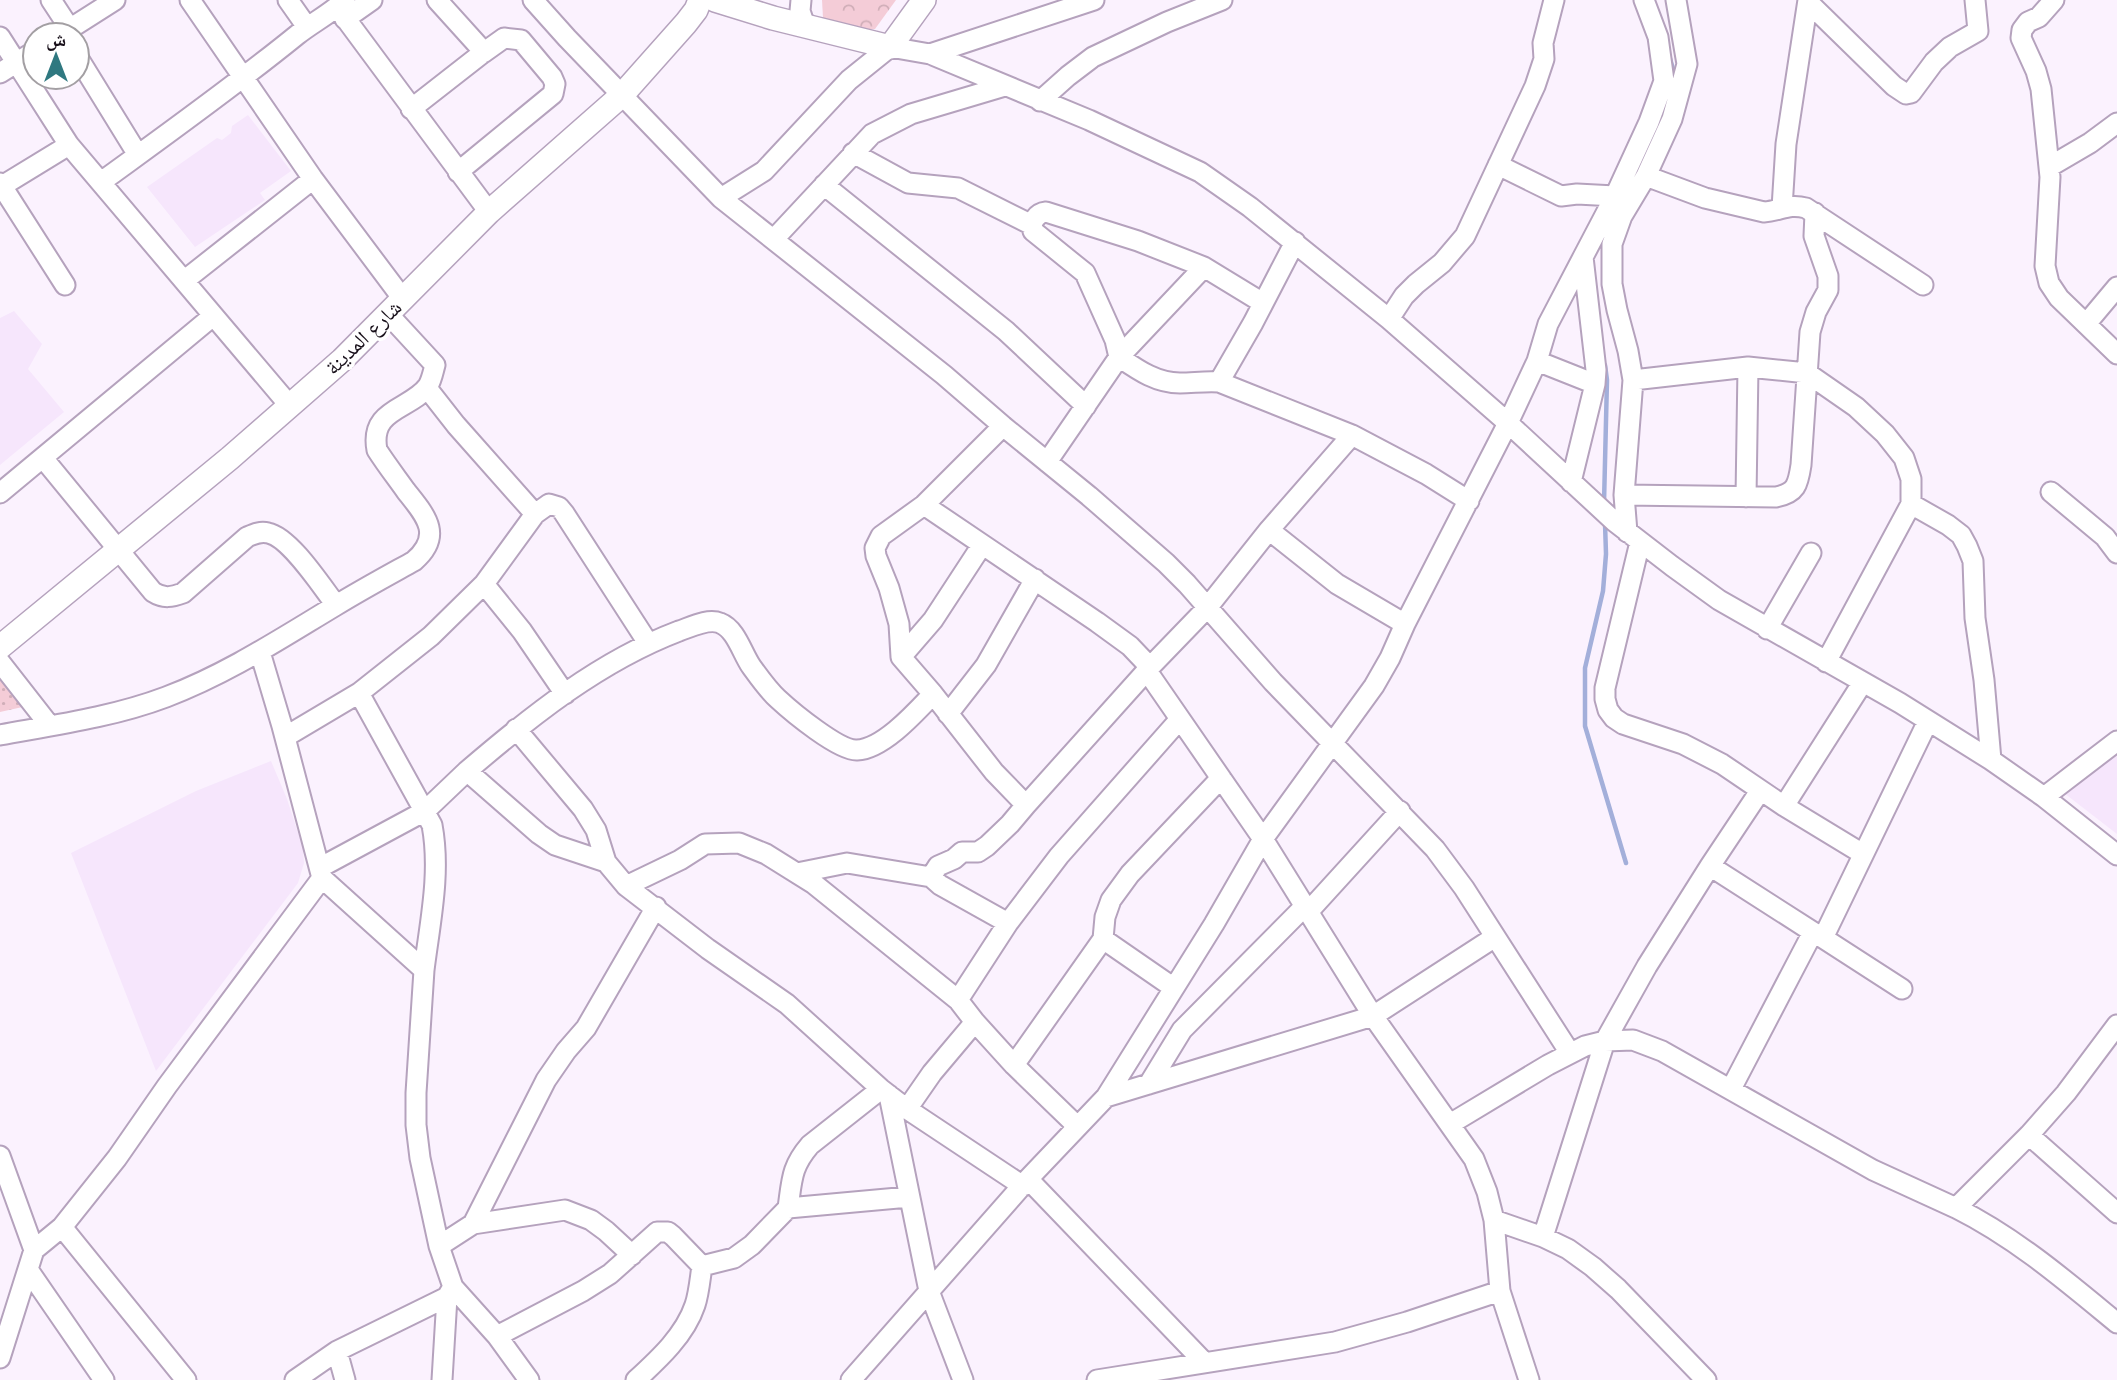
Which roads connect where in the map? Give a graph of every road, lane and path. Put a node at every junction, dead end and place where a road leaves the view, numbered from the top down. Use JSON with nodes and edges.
{"nodes":[{"id":1,"x":51,"y":0,"type":"edge"},
{"id":2,"x":115,"y":0,"type":"edge"},
{"id":3,"x":190,"y":0,"type":"edge"},
{"id":4,"x":288,"y":0,"type":"edge"},
{"id":5,"x":372,"y":0,"type":"edge"},
{"id":6,"x":438,"y":0,"type":"edge"},
{"id":7,"x":533,"y":0,"type":"edge"},
{"id":8,"x":700,"y":0,"type":"edge"},
{"id":9,"x":715,"y":0,"type":"edge"},
{"id":10,"x":801,"y":0,"type":"edge"},
{"id":11,"x":924,"y":0,"type":"edge"},
{"id":12,"x":1094,"y":0,"type":"edge"},
{"id":13,"x":1222,"y":0,"type":"edge"},
{"id":14,"x":1555,"y":0,"type":"edge"},
{"id":15,"x":1644,"y":0,"type":"edge"},
{"id":16,"x":1676,"y":0,"type":"edge"},
{"id":17,"x":1975,"y":0,"type":"edge"},
{"id":18,"x":2053,"y":0,"type":"edge"},
{"id":19,"x":1808,"y":1,"type":"edge"},
{"id":20,"x":1067,"y":3,"type":"edge"},
{"id":21,"x":342,"y":9,"type":"edge"},
{"id":22,"x":59,"y":21,"type":"edge"},
{"id":23,"x":83,"y":21,"type":"edge"},
{"id":24,"x":805,"y":26,"type":"junction"},
{"id":25,"x":307,"y":27,"type":"junction"},
{"id":26,"x":0,"y":37,"type":"edge"},
{"id":27,"x":890,"y":47,"type":"junction"},
{"id":28,"x":483,"y":53,"type":"junction"},
{"id":29,"x":930,"y":54,"type":"junction"},
{"id":30,"x":21,"y":60,"type":"edge"},
{"id":31,"x":17,"y":62,"type":"junction"},
{"id":32,"x":0,"y":73,"type":"edge"},
{"id":33,"x":243,"y":78,"type":"junction"},
{"id":34,"x":91,"y":79,"type":"edge"},
{"id":35,"x":999,"y":83,"type":"junction"},
{"id":36,"x":622,"y":95,"type":"junction"},
{"id":37,"x":1040,"y":101,"type":"junction"},
{"id":38,"x":411,"y":108,"type":"junction"},
{"id":39,"x":2116,"y":131,"type":"edge"},
{"id":40,"x":69,"y":145,"type":"junction"},
{"id":41,"x":853,"y":153,"type":"junction"},
{"id":42,"x":138,"y":155,"type":"junction"},
{"id":43,"x":1498,"y":165,"type":"junction"},
{"id":44,"x":2049,"y":167,"type":"junction"},
{"id":45,"x":458,"y":172,"type":"junction"},
{"id":46,"x":1646,"y":176,"type":"junction"},
{"id":47,"x":313,"y":179,"type":"junction"},
{"id":48,"x":101,"y":182,"type":"junction"},
{"id":49,"x":824,"y":185,"type":"junction"},
{"id":50,"x":2,"y":191,"type":"edge"},
{"id":51,"x":1615,"y":196,"type":"junction"},
{"id":52,"x":724,"y":200,"type":"junction"},
{"id":53,"x":1782,"y":208,"type":"junction"},
{"id":54,"x":489,"y":212,"type":"junction"},
{"id":55,"x":1815,"y":213,"type":"junction"},
{"id":56,"x":1032,"y":225,"type":"junction"},
{"id":57,"x":770,"y":235,"type":"junction"},
{"id":58,"x":1295,"y":242,"type":"junction"},
{"id":59,"x":1583,"y":257,"type":"junction"},
{"id":60,"x":1204,"y":267,"type":"junction"},
{"id":61,"x":185,"y":280,"type":"junction"},
{"id":62,"x":65,"y":285,"type":"dead end"},
{"id":63,"x":1923,"y":285,"type":"dead end"},
{"id":64,"x":2117,"y":287,"type":"edge"},
{"id":65,"x":1263,"y":303,"type":"junction"},
{"id":66,"x":395,"y":306,"type":"junction"},
{"id":67,"x":214,"y":316,"type":"junction"},
{"id":68,"x":1389,"y":319,"type":"junction"},
{"id":69,"x":2086,"y":324,"type":"junction"},
{"id":70,"x":2117,"y":354,"type":"edge"},
{"id":71,"x":1119,"y":357,"type":"junction"},
{"id":72,"x":1537,"y":361,"type":"junction"},
{"id":73,"x":1748,"y":367,"type":"junction"},
{"id":74,"x":1807,"y":373,"type":"junction"},
{"id":75,"x":1633,"y":380,"type":"junction"},
{"id":76,"x":1219,"y":382,"type":"junction"},
{"id":77,"x":1595,"y":384,"type":"junction"},
{"id":78,"x":426,"y":388,"type":"junction"},
{"id":79,"x":1086,"y":405,"type":"junction"},
{"id":80,"x":290,"y":406,"type":"junction"},
{"id":81,"x":1508,"y":423,"type":"junction"},
{"id":82,"x":1003,"y":426,"type":"junction"},
{"id":83,"x":1352,"y":435,"type":"junction"},
{"id":84,"x":43,"y":458,"type":"junction"},
{"id":85,"x":1047,"y":462,"type":"junction"},
{"id":86,"x":1575,"y":485,"type":"junction"},
{"id":87,"x":2051,"y":492,"type":"dead end"},
{"id":88,"x":0,"y":493,"type":"edge"},
{"id":89,"x":1625,"y":495,"type":"junction"},
{"id":90,"x":1746,"y":497,"type":"junction"},
{"id":91,"x":1469,"y":501,"type":"junction"},
{"id":92,"x":1911,"y":504,"type":"junction"},
{"id":93,"x":924,"y":505,"type":"junction"},
{"id":94,"x":533,"y":512,"type":"junction"},
{"id":95,"x":1269,"y":530,"type":"junction"},
{"id":96,"x":1627,"y":532,"type":"junction"},
{"id":97,"x":982,"y":544,"type":"junction"},
{"id":98,"x":119,"y":550,"type":"junction"},
{"id":99,"x":1811,"y":553,"type":"dead end"},
{"id":100,"x":2117,"y":553,"type":"edge"},
{"id":101,"x":1035,"y":579,"type":"junction"},
{"id":102,"x":484,"y":584,"type":"junction"},
{"id":103,"x":336,"y":605,"type":"junction"},
{"id":104,"x":1207,"y":608,"type":"junction"},
{"id":105,"x":1405,"y":624,"type":"junction"},
{"id":106,"x":1767,"y":629,"type":"junction"},
{"id":107,"x":648,"y":643,"type":"junction"},
{"id":108,"x":0,"y":647,"type":"edge"},
{"id":109,"x":260,"y":652,"type":"junction"},
{"id":110,"x":901,"y":657,"type":"junction"},
{"id":111,"x":0,"y":662,"type":"edge"},
{"id":112,"x":1826,"y":662,"type":"junction"},
{"id":113,"x":1148,"y":669,"type":"junction"},
{"id":114,"x":1863,"y":682,"type":"junction"},
{"id":115,"x":359,"y":693,"type":"junction"},
{"id":116,"x":565,"y":694,"type":"junction"},
{"id":117,"x":933,"y":694,"type":"junction"},
{"id":118,"x":948,"y":714,"type":"junction"},
{"id":119,"x":1180,"y":719,"type":"junction"},
{"id":120,"x":1928,"y":721,"type":"junction"},
{"id":121,"x":50,"y":726,"type":"junction"},
{"id":122,"x":516,"y":729,"type":"junction"},
{"id":123,"x":284,"y":731,"type":"junction"},
{"id":124,"x":0,"y":735,"type":"edge"},
{"id":125,"x":2117,"y":741,"type":"edge"},
{"id":126,"x":1331,"y":743,"type":"junction"},
{"id":127,"x":1991,"y":760,"type":"junction"},
{"id":128,"x":467,"y":771,"type":"junction"},
{"id":129,"x":1221,"y":778,"type":"junction"},
{"id":130,"x":1760,"y":791,"type":"junction"},
{"id":131,"x":2044,"y":797,"type":"junction"},
{"id":132,"x":1026,"y":805,"type":"junction"},
{"id":133,"x":1784,"y":806,"type":"junction"},
{"id":134,"x":425,"y":811,"type":"junction"},
{"id":135,"x":1400,"y":811,"type":"junction"},
{"id":136,"x":1263,"y":839,"type":"junction"},
{"id":137,"x":1863,"y":854,"type":"junction"},
{"id":138,"x":2117,"y":855,"type":"edge"},
{"id":139,"x":606,"y":862,"type":"junction"},
{"id":140,"x":1710,"y":866,"type":"junction"},
{"id":141,"x":322,"y":872,"type":"junction"},
{"id":142,"x":797,"y":873,"type":"junction"},
{"id":143,"x":931,"y":877,"type":"junction"},
{"id":144,"x":626,"y":886,"type":"junction"},
{"id":145,"x":656,"y":907,"type":"junction"},
{"id":146,"x":1306,"y":910,"type":"junction"},
{"id":147,"x":1008,"y":923,"type":"junction"},
{"id":148,"x":1818,"y":935,"type":"junction"},
{"id":149,"x":1495,"y":937,"type":"junction"},
{"id":150,"x":1103,"y":940,"type":"junction"},
{"id":151,"x":424,"y":970,"type":"junction"},
{"id":152,"x":1174,"y":988,"type":"junction"},
{"id":153,"x":1902,"y":989,"type":"dead end"},
{"id":154,"x":958,"y":1000,"type":"junction"},
{"id":155,"x":1373,"y":1016,"type":"junction"},
{"id":156,"x":975,"y":1022,"type":"junction"},
{"id":157,"x":2117,"y":1026,"type":"edge"},
{"id":158,"x":1605,"y":1041,"type":"junction"},
{"id":159,"x":1570,"y":1053,"type":"junction"},
{"id":160,"x":1014,"y":1065,"type":"junction"},
{"id":161,"x":1149,"y":1084,"type":"junction"},
{"id":162,"x":1731,"y":1089,"type":"junction"},
{"id":163,"x":885,"y":1092,"type":"junction"},
{"id":164,"x":1106,"y":1097,"type":"junction"},
{"id":165,"x":907,"y":1109,"type":"junction"},
{"id":166,"x":1450,"y":1124,"type":"junction"},
{"id":167,"x":1077,"y":1126,"type":"junction"},
{"id":168,"x":2029,"y":1135,"type":"junction"},
{"id":169,"x":0,"y":1156,"type":"edge"},
{"id":170,"x":1025,"y":1182,"type":"junction"},
{"id":171,"x":909,"y":1197,"type":"junction"},
{"id":172,"x":788,"y":1208,"type":"junction"},
{"id":173,"x":1956,"y":1208,"type":"junction"},
{"id":174,"x":2117,"y":1213,"type":"edge"},
{"id":175,"x":1494,"y":1220,"type":"junction"},
{"id":176,"x":473,"y":1224,"type":"junction"},
{"id":177,"x":62,"y":1227,"type":"junction"},
{"id":178,"x":1544,"y":1237,"type":"junction"},
{"id":179,"x":439,"y":1246,"type":"junction"},
{"id":180,"x":34,"y":1250,"type":"junction"},
{"id":181,"x":632,"y":1255,"type":"junction"},
{"id":182,"x":702,"y":1266,"type":"junction"},
{"id":183,"x":29,"y":1271,"type":"junction"},
{"id":184,"x":1500,"y":1291,"type":"junction"},
{"id":185,"x":450,"y":1292,"type":"junction"},
{"id":186,"x":929,"y":1292,"type":"junction"},
{"id":187,"x":2117,"y":1324,"type":"edge"},
{"id":188,"x":497,"y":1335,"type":"junction"},
{"id":189,"x":2,"y":1347,"type":"edge"},
{"id":190,"x":337,"y":1351,"type":"junction"},
{"id":191,"x":1204,"y":1362,"type":"junction"},
{"id":192,"x":639,"y":1379,"type":"edge"},
{"id":193,"x":103,"y":1380,"type":"edge"},
{"id":194,"x":186,"y":1380,"type":"edge"},
{"id":195,"x":295,"y":1380,"type":"edge"},
{"id":196,"x":345,"y":1380,"type":"edge"},
{"id":197,"x":442,"y":1380,"type":"edge"},
{"id":198,"x":529,"y":1380,"type":"edge"},
{"id":199,"x":852,"y":1380,"type":"edge"},
{"id":200,"x":963,"y":1380,"type":"edge"},
{"id":201,"x":1097,"y":1380,"type":"edge"},
{"id":202,"x":1529,"y":1380,"type":"edge"},
{"id":203,"x":1706,"y":1380,"type":"edge"}],
"edges":[{"from":1,"to":22,"type":"street"},
{"from":2,"to":23,"type":"street"},
{"from":3,"to":33,"type":"street"},
{"from":4,"to":25,"type":"street"},
{"from":5,"to":21,"type":"street"},
{"from":6,"to":28,"type":"street"},
{"from":7,"to":36,"type":"street"},
{"from":8,"to":36,"type":"street","name":"شارع المدينة"},
{"from":9,"to":24,"type":"street"},
{"from":10,"to":24,"type":"street"},
{"from":11,"to":27,"type":"street"},
{"from":12,"to":20,"type":"street"},
{"from":13,"to":37,"type":"street"},
{"from":14,"to":43,"type":"street"},
{"from":15,"to":51,"type":"street"},
{"from":16,"to":46,"type":"street"},
{"from":17,"to":19,"type":"street"},
{"from":18,"to":44,"type":"street"},
{"from":19,"to":53,"type":"street"},
{"from":20,"to":29,"type":"street"},
{"from":21,"to":25,"type":"street"},
{"from":21,"to":38,"type":"street"},
{"from":24,"to":27,"type":"street"},
{"from":25,"to":33,"type":"street"},
{"from":26,"to":31,"type":"street"},
{"from":27,"to":29,"type":"street"},
{"from":27,"to":52,"type":"street"},
{"from":28,"to":38,"type":"street"},
{"from":28,"to":45,"type":"street"},
{"from":29,"to":35,"type":"street"},
{"from":30,"to":31,"type":"street"},
{"from":31,"to":32,"type":"street"},
{"from":31,"to":40,"type":"street"},
{"from":33,"to":42,"type":"street"},
{"from":33,"to":47,"type":"street"},
{"from":34,"to":42,"type":"street"},
{"from":35,"to":37,"type":"street"},
{"from":35,"to":41,"type":"street"},
{"from":36,"to":52,"type":"street"},
{"from":36,"to":54,"type":"street","name":"شارع المدينة"},
{"from":37,"to":58,"type":"street"},
{"from":38,"to":45,"type":"street"},
{"from":39,"to":44,"type":"street"},
{"from":40,"to":48,"type":"street"},
{"from":40,"to":50,"type":"street"},
{"from":41,"to":49,"type":"street"},
{"from":41,"to":56,"type":"street"},
{"from":42,"to":48,"type":"street"},
{"from":43,"to":51,"type":"street"},
{"from":43,"to":68,"type":"street"},
{"from":44,"to":69,"type":"street"},
{"from":45,"to":54,"type":"street"},
{"from":46,"to":53,"type":"street"},
{"from":46,"to":75,"type":"street"},
{"from":47,"to":61,"type":"street"},
{"from":47,"to":66,"type":"street"},
{"from":48,"to":61,"type":"street"},
{"from":49,"to":57,"type":"street"},
{"from":49,"to":79,"type":"street"},
{"from":50,"to":62,"type":"street"},
{"from":51,"to":59,"type":"street"},
{"from":52,"to":57,"type":"street"},
{"from":53,"to":55,"type":"street"},
{"from":54,"to":66,"type":"street","name":"شارع المدينة"},
{"from":55,"to":63,"type":"street"},
{"from":55,"to":74,"type":"street"},
{"from":56,"to":60,"type":"street"},
{"from":56,"to":71,"type":"street"},
{"from":57,"to":82,"type":"street"},
{"from":58,"to":65,"type":"street"},
{"from":58,"to":68,"type":"street"},
{"from":59,"to":72,"type":"street"},
{"from":59,"to":77,"type":"street"},
{"from":60,"to":65,"type":"street"},
{"from":60,"to":71,"type":"street"},
{"from":61,"to":67,"type":"street"},
{"from":64,"to":69,"type":"street"},
{"from":65,"to":76,"type":"street"},
{"from":66,"to":78,"type":"street"},
{"from":66,"to":80,"type":"street","name":"شارع المدينة"},
{"from":67,"to":80,"type":"street"},
{"from":67,"to":84,"type":"street"},
{"from":68,"to":81,"type":"street"},
{"from":69,"to":70,"type":"street"},
{"from":71,"to":76,"type":"street"},
{"from":71,"to":79,"type":"street"},
{"from":72,"to":77,"type":"street"},
{"from":72,"to":81,"type":"street"},
{"from":73,"to":74,"type":"street"},
{"from":73,"to":75,"type":"street"},
{"from":73,"to":90,"type":"street"},
{"from":74,"to":90,"type":"street"},
{"from":74,"to":92,"type":"street"},
{"from":75,"to":89,"type":"street"},
{"from":76,"to":83,"type":"street"},
{"from":77,"to":86,"type":"street"},
{"from":78,"to":94,"type":"street"},
{"from":78,"to":103,"type":"street"},
{"from":79,"to":85,"type":"street"},
{"from":80,"to":98,"type":"street","name":"شارع المدينة"},
{"from":81,"to":86,"type":"street"},
{"from":81,"to":91,"type":"street"},
{"from":82,"to":85,"type":"street"},
{"from":82,"to":93,"type":"street"},
{"from":83,"to":91,"type":"street"},
{"from":83,"to":95,"type":"street"},
{"from":84,"to":88,"type":"street"},
{"from":84,"to":98,"type":"street"},
{"from":85,"to":104,"type":"street"},
{"from":86,"to":96,"type":"street"},
{"from":87,"to":100,"type":"street"},
{"from":89,"to":90,"type":"street"},
{"from":89,"to":96,"type":"street"},
{"from":91,"to":105,"type":"street"},
{"from":92,"to":112,"type":"street"},
{"from":92,"to":127,"type":"street"},
{"from":93,"to":97,"type":"street"},
{"from":93,"to":110,"type":"street"},
{"from":94,"to":102,"type":"street"},
{"from":94,"to":107,"type":"street"},
{"from":95,"to":104,"type":"street"},
{"from":95,"to":105,"type":"street"},
{"from":96,"to":106,"type":"street"},
{"from":96,"to":130,"type":"street"},
{"from":97,"to":101,"type":"street"},
{"from":97,"to":110,"type":"street"},
{"from":98,"to":103,"type":"street"},
{"from":98,"to":108,"type":"street","name":"شارع المدينة"},
{"from":99,"to":106,"type":"street"},
{"from":101,"to":113,"type":"street"},
{"from":101,"to":118,"type":"street"},
{"from":102,"to":115,"type":"street"},
{"from":102,"to":116,"type":"street"},
{"from":103,"to":109,"type":"street"},
{"from":104,"to":113,"type":"street"},
{"from":104,"to":126,"type":"street"},
{"from":105,"to":126,"type":"street"},
{"from":106,"to":112,"type":"street"},
{"from":107,"to":116,"type":"street"},
{"from":107,"to":117,"type":"street"},
{"from":109,"to":121,"type":"street"},
{"from":109,"to":123,"type":"street"},
{"from":110,"to":117,"type":"street"},
{"from":111,"to":121,"type":"street"},
{"from":112,"to":114,"type":"street"},
{"from":113,"to":119,"type":"street"},
{"from":113,"to":132,"type":"street"},
{"from":114,"to":120,"type":"street"},
{"from":114,"to":133,"type":"street"},
{"from":115,"to":123,"type":"street"},
{"from":115,"to":134,"type":"street"},
{"from":116,"to":122,"type":"street"},
{"from":117,"to":118,"type":"street"},
{"from":118,"to":132,"type":"street"},
{"from":119,"to":129,"type":"street"},
{"from":119,"to":147,"type":"street"},
{"from":120,"to":127,"type":"street"},
{"from":120,"to":137,"type":"street"},
{"from":121,"to":124,"type":"street"},
{"from":122,"to":128,"type":"street"},
{"from":122,"to":139,"type":"street"},
{"from":123,"to":141,"type":"street"},
{"from":125,"to":131,"type":"street"},
{"from":126,"to":135,"type":"street"},
{"from":126,"to":136,"type":"street"},
{"from":127,"to":131,"type":"street"},
{"from":128,"to":134,"type":"street"},
{"from":128,"to":139,"type":"street"},
{"from":129,"to":136,"type":"street"},
{"from":129,"to":150,"type":"street"},
{"from":130,"to":133,"type":"street"},
{"from":130,"to":140,"type":"street"},
{"from":131,"to":138,"type":"street"},
{"from":132,"to":143,"type":"street"},
{"from":133,"to":137,"type":"street"},
{"from":134,"to":141,"type":"street"},
{"from":134,"to":151,"type":"street"},
{"from":135,"to":146,"type":"street"},
{"from":135,"to":149,"type":"street"},
{"from":136,"to":146,"type":"street"},
{"from":136,"to":152,"type":"street"},
{"from":137,"to":148,"type":"street"},
{"from":139,"to":144,"type":"street"},
{"from":140,"to":148,"type":"street"},
{"from":140,"to":158,"type":"street"},
{"from":141,"to":151,"type":"street"},
{"from":141,"to":177,"type":"street"},
{"from":142,"to":143,"type":"street"},
{"from":142,"to":144,"type":"street"},
{"from":142,"to":154,"type":"street"},
{"from":143,"to":147,"type":"street"},
{"from":144,"to":145,"type":"street"},
{"from":145,"to":163,"type":"street"},
{"from":145,"to":176,"type":"street"},
{"from":146,"to":155,"type":"street"},
{"from":146,"to":161,"type":"street"},
{"from":147,"to":154,"type":"street"},
{"from":148,"to":153,"type":"street"},
{"from":148,"to":162,"type":"street"},
{"from":149,"to":155,"type":"street"},
{"from":149,"to":159,"type":"street"},
{"from":150,"to":152,"type":"street"},
{"from":150,"to":160,"type":"street"},
{"from":151,"to":179,"type":"street"},
{"from":152,"to":164,"type":"street"},
{"from":154,"to":156,"type":"street"},
{"from":155,"to":161,"type":"street"},
{"from":155,"to":166,"type":"street"},
{"from":156,"to":160,"type":"street"},
{"from":156,"to":165,"type":"street"},
{"from":157,"to":168,"type":"street"},
{"from":158,"to":159,"type":"street"},
{"from":158,"to":162,"type":"street"},
{"from":158,"to":178,"type":"street"},
{"from":159,"to":166,"type":"street"},
{"from":160,"to":167,"type":"street"},
{"from":161,"to":164,"type":"street"},
{"from":162,"to":173,"type":"street"},
{"from":163,"to":165,"type":"street"},
{"from":163,"to":171,"type":"street"},
{"from":163,"to":172,"type":"street"},
{"from":164,"to":167,"type":"street"},
{"from":165,"to":170,"type":"street"},
{"from":166,"to":175,"type":"street"},
{"from":167,"to":170,"type":"street"},
{"from":168,"to":173,"type":"street"},
{"from":168,"to":174,"type":"street"},
{"from":169,"to":180,"type":"street"},
{"from":170,"to":186,"type":"street"},
{"from":170,"to":191,"type":"street"},
{"from":171,"to":172,"type":"street"},
{"from":171,"to":186,"type":"street"},
{"from":172,"to":182,"type":"street"},
{"from":173,"to":187,"type":"street"},
{"from":175,"to":178,"type":"street"},
{"from":175,"to":184,"type":"street"},
{"from":176,"to":179,"type":"street"},
{"from":176,"to":181,"type":"street"},
{"from":177,"to":180,"type":"street"},
{"from":177,"to":194,"type":"street"},
{"from":178,"to":203,"type":"street"},
{"from":179,"to":185,"type":"street"},
{"from":180,"to":183,"type":"street"},
{"from":181,"to":182,"type":"street"},
{"from":181,"to":188,"type":"street"},
{"from":182,"to":192,"type":"street"},
{"from":183,"to":189,"type":"street"},
{"from":183,"to":193,"type":"street"},
{"from":184,"to":191,"type":"street"},
{"from":184,"to":202,"type":"street"},
{"from":185,"to":188,"type":"street"},
{"from":185,"to":190,"type":"street"},
{"from":185,"to":197,"type":"street"},
{"from":186,"to":199,"type":"street"},
{"from":186,"to":200,"type":"street"},
{"from":188,"to":198,"type":"street"},
{"from":190,"to":195,"type":"street"},
{"from":190,"to":196,"type":"street"},
{"from":191,"to":201,"type":"street"}]}
